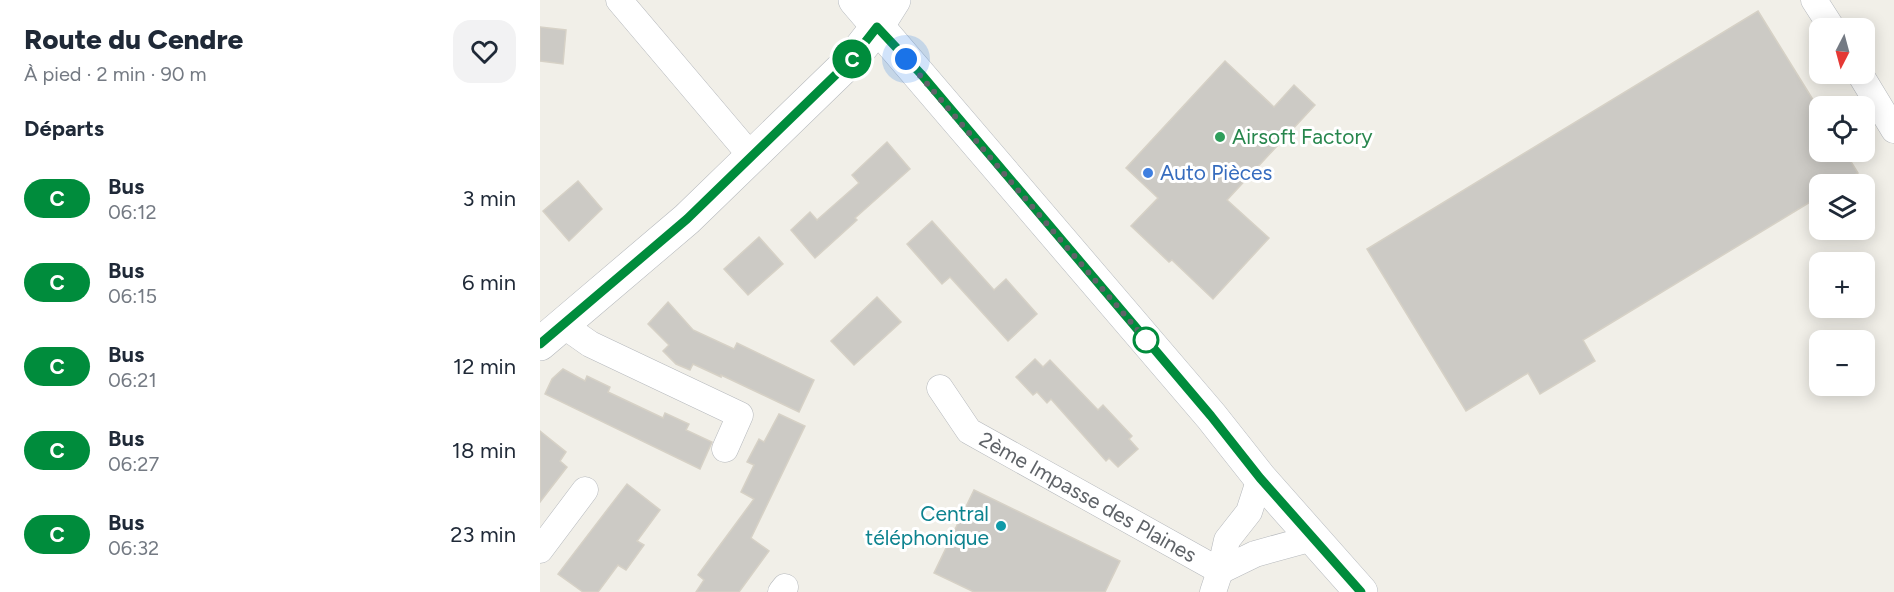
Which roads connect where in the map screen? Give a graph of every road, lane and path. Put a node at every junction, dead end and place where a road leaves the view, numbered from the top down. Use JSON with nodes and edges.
{"nodes":[{"id":1,"x":619,"y":0,"type":"edge"},
{"id":2,"x":855,"y":0,"type":"edge"},
{"id":3,"x":894,"y":0,"type":"edge"},
{"id":4,"x":1814,"y":0,"type":"edge"},
{"id":5,"x":1826,"y":18,"type":"edge"},
{"id":6,"x":877,"y":27,"type":"junction"},
{"id":7,"x":1866,"y":84,"type":"edge"},
{"id":8,"x":1894,"y":130,"type":"edge"},
{"id":9,"x":752,"y":157,"type":"junction"},
{"id":10,"x":551,"y":335,"type":"edge"},
{"id":11,"x":940,"y":388,"type":"dead end"},
{"id":12,"x":725,"y":448,"type":"dead end"},
{"id":13,"x":1260,"y":478,"type":"junction"},
{"id":14,"x":585,"y":490,"type":"dead end"},
{"id":15,"x":1313,"y":538,"type":"junction"},
{"id":16,"x":540,"y":550,"type":"edge"},
{"id":17,"x":1216,"y":582,"type":"edge"},
{"id":18,"x":1361,"y":592,"type":"edge"}],
"edges":[{"from":1,"to":9,"type":"street"},
{"from":2,"to":6,"type":"main road"},
{"from":3,"to":6,"type":"main road"},
{"from":4,"to":5,"type":"street"},
{"from":6,"to":9,"type":"main road"},
{"from":6,"to":13,"type":"main road"},
{"from":7,"to":8,"type":"street"},
{"from":9,"to":10,"type":"main road"},
{"from":10,"to":12,"type":"street"},
{"from":11,"to":17,"type":"street","name":"2ème Impasse des Plaines"},
{"from":13,"to":15,"type":"main road"},
{"from":13,"to":17,"type":"street"},
{"from":14,"to":16,"type":"street"},
{"from":15,"to":17,"type":"street"},
{"from":15,"to":18,"type":"main road"}]}
